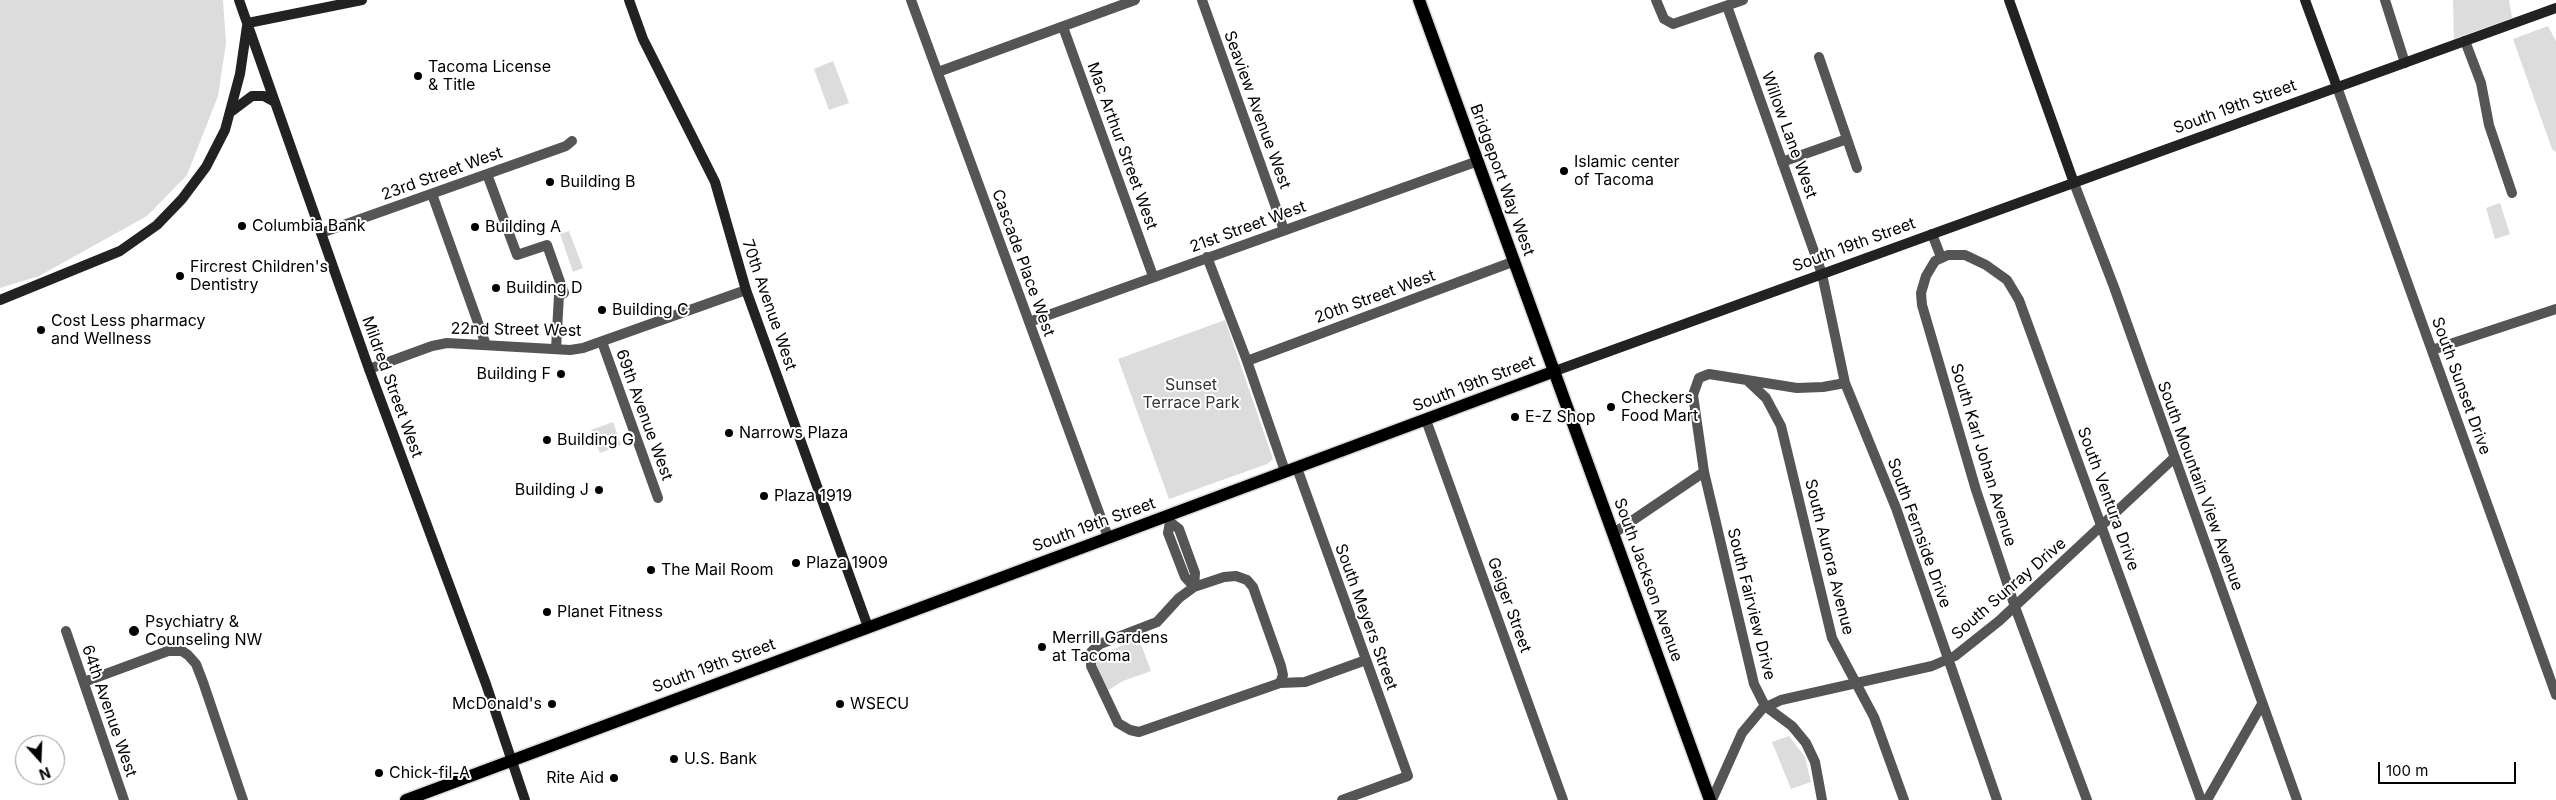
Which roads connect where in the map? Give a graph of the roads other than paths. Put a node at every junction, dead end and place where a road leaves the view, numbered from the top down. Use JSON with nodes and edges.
{"nodes":[{"id":1,"x":239,"y":0,"type":"edge"},
{"id":2,"x":247,"y":0,"type":"edge"},
{"id":3,"x":362,"y":0,"type":"edge"},
{"id":4,"x":629,"y":0,"type":"edge"},
{"id":5,"x":911,"y":0,"type":"edge"},
{"id":6,"x":1136,"y":0,"type":"edge"},
{"id":7,"x":1202,"y":0,"type":"edge"},
{"id":8,"x":1419,"y":0,"type":"edge"},
{"id":9,"x":1656,"y":0,"type":"edge"},
{"id":10,"x":1743,"y":0,"type":"edge"},
{"id":11,"x":2009,"y":0,"type":"edge"},
{"id":12,"x":2305,"y":0,"type":"edge"},
{"id":13,"x":2384,"y":0,"type":"edge"},
{"id":14,"x":1727,"y":6,"type":"junction"},
{"id":15,"x":2556,"y":8,"type":"edge"},
{"id":16,"x":248,"y":23,"type":"junction"},
{"id":17,"x":1063,"y":27,"type":"junction"},
{"id":18,"x":2465,"y":41,"type":"junction"},
{"id":19,"x":1819,"y":57,"type":"dead end"},
{"id":20,"x":2405,"y":63,"type":"junction"},
{"id":21,"x":938,"y":72,"type":"junction"},
{"id":22,"x":2338,"y":87,"type":"junction"},
{"id":23,"x":275,"y":102,"type":"junction"},
{"id":24,"x":231,"y":111,"type":"junction"},
{"id":25,"x":1847,"y":139,"type":"junction"},
{"id":26,"x":572,"y":141,"type":"dead end"},
{"id":27,"x":1478,"y":161,"type":"junction"},
{"id":28,"x":1782,"y":162,"type":"junction"},
{"id":29,"x":1857,"y":168,"type":"dead end"},
{"id":30,"x":487,"y":174,"type":"junction"},
{"id":31,"x":2074,"y":183,"type":"junction"},
{"id":32,"x":2512,"y":193,"type":"dead end"},
{"id":33,"x":432,"y":194,"type":"junction"},
{"id":34,"x":1284,"y":230,"type":"junction"},
{"id":35,"x":321,"y":233,"type":"junction"},
{"id":36,"x":1932,"y":234,"type":"junction"},
{"id":37,"x":1207,"y":257,"type":"junction"},
{"id":38,"x":1941,"y":257,"type":"junction"},
{"id":39,"x":1515,"y":261,"type":"junction"},
{"id":40,"x":1822,"y":274,"type":"junction"},
{"id":41,"x":1153,"y":276,"type":"junction"},
{"id":42,"x":746,"y":290,"type":"junction"},
{"id":43,"x":0,"y":300,"type":"edge"},
{"id":44,"x":2556,"y":309,"type":"edge"},
{"id":45,"x":1029,"y":322,"type":"junction"},
{"id":46,"x":602,"y":342,"type":"junction"},
{"id":47,"x":486,"y":345,"type":"junction"},
{"id":48,"x":556,"y":349,"type":"junction"},
{"id":49,"x":2432,"y":350,"type":"junction"},
{"id":50,"x":1247,"y":360,"type":"junction"},
{"id":51,"x":369,"y":369,"type":"junction"},
{"id":52,"x":1555,"y":371,"type":"junction"},
{"id":53,"x":1747,"y":379,"type":"junction"},
{"id":54,"x":1844,"y":383,"type":"junction"},
{"id":55,"x":1426,"y":420,"type":"junction"},
{"id":56,"x":2174,"y":458,"type":"junction"},
{"id":57,"x":1291,"y":469,"type":"junction"},
{"id":58,"x":1704,"y":472,"type":"junction"},
{"id":59,"x":658,"y":498,"type":"dead end"},
{"id":60,"x":1169,"y":518,"type":"junction"},
{"id":61,"x":2102,"y":527,"type":"junction"},
{"id":62,"x":1614,"y":534,"type":"junction"},
{"id":63,"x":1108,"y":537,"type":"junction"},
{"id":64,"x":1194,"y":587,"type":"junction"},
{"id":65,"x":2015,"y":607,"type":"junction"},
{"id":66,"x":868,"y":627,"type":"junction"},
{"id":67,"x":66,"y":631,"type":"dead end"},
{"id":68,"x":1947,"y":659,"type":"junction"},
{"id":69,"x":1366,"y":660,"type":"junction"},
{"id":70,"x":84,"y":682,"type":"junction"},
{"id":71,"x":1856,"y":682,"type":"junction"},
{"id":72,"x":1280,"y":683,"type":"junction"},
{"id":73,"x":2556,"y":696,"type":"edge"},
{"id":74,"x":2262,"y":704,"type":"junction"},
{"id":75,"x":1765,"y":706,"type":"junction"},
{"id":76,"x":511,"y":760,"type":"junction"},
{"id":77,"x":124,"y":800,"type":"edge"},
{"id":78,"x":243,"y":800,"type":"edge"},
{"id":79,"x":406,"y":800,"type":"edge"},
{"id":80,"x":525,"y":800,"type":"edge"},
{"id":81,"x":1342,"y":800,"type":"edge"},
{"id":82,"x":1563,"y":800,"type":"edge"},
{"id":83,"x":1711,"y":800,"type":"edge"},
{"id":84,"x":1822,"y":800,"type":"edge"},
{"id":85,"x":1904,"y":800,"type":"edge"},
{"id":86,"x":1997,"y":800,"type":"edge"},
{"id":87,"x":2087,"y":800,"type":"edge"},
{"id":88,"x":2201,"y":800,"type":"edge"},
{"id":89,"x":2207,"y":800,"type":"edge"},
{"id":90,"x":2296,"y":800,"type":"edge"}],
"edges":[{"from":1,"to":16,"type":"street"},
{"from":2,"to":16,"type":"street"},
{"from":3,"to":16,"type":"street"},
{"from":4,"to":42,"type":"street","name":"70th Avenue West"},
{"from":5,"to":21,"type":"street","name":"Cascade Place West"},
{"from":6,"to":17,"type":"street"},
{"from":7,"to":34,"type":"street","name":"Seaview Avenue West"},
{"from":8,"to":27,"type":"main road","name":"Bridgeport Way West"},
{"from":9,"to":14,"type":"street"},
{"from":10,"to":14,"type":"street"},
{"from":11,"to":31,"type":"street"},
{"from":12,"to":22,"type":"street"},
{"from":13,"to":20,"type":"street"},
{"from":14,"to":28,"type":"street","name":"Willow Lane West"},
{"from":15,"to":18,"type":"street","name":"South 19th Street"},
{"from":16,"to":23,"type":"street","name":"Mildred Street West"},
{"from":16,"to":24,"type":"street"},
{"from":17,"to":21,"type":"street"},
{"from":17,"to":41,"type":"street","name":"Mac Arthur Street West"},
{"from":18,"to":20,"type":"street","name":"South 19th Street"},
{"from":18,"to":32,"type":"street"},
{"from":19,"to":25,"type":"street"},
{"from":20,"to":22,"type":"street","name":"South 19th Street"},
{"from":21,"to":45,"type":"street","name":"Cascade Place West"},
{"from":22,"to":31,"type":"street","name":"South 19th Street"},
{"from":22,"to":49,"type":"street","name":"South Sunset Drive"},
{"from":23,"to":24,"type":"street"},
{"from":23,"to":35,"type":"street","name":"Mildred Street West"},
{"from":24,"to":43,"type":"street"},
{"from":25,"to":28,"type":"street"},
{"from":25,"to":29,"type":"street"},
{"from":26,"to":30,"type":"street","name":"23rd Street West"},
{"from":27,"to":34,"type":"street","name":"21st Street West"},
{"from":27,"to":39,"type":"main road","name":"Bridgeport Way West"},
{"from":28,"to":40,"type":"street","name":"Willow Lane West"},
{"from":30,"to":33,"type":"street","name":"23rd Street West"},
{"from":30,"to":48,"type":"street"},
{"from":31,"to":36,"type":"street","name":"South 19th Street"},
{"from":31,"to":56,"type":"street","name":"South Mountain View Avenue"},
{"from":33,"to":35,"type":"street","name":"23rd Street West"},
{"from":33,"to":47,"type":"street"},
{"from":34,"to":37,"type":"street","name":"21st Street West"},
{"from":35,"to":51,"type":"street","name":"Mildred Street West"},
{"from":36,"to":38,"type":"street"},
{"from":36,"to":40,"type":"street","name":"South 19th Street"},
{"from":37,"to":41,"type":"street","name":"21st Street West"},
{"from":37,"to":50,"type":"street"},
{"from":38,"to":61,"type":"street","name":"South Ventura Drive"},
{"from":38,"to":65,"type":"street","name":"South Karl Johan Avenue"},
{"from":39,"to":50,"type":"street","name":"20th Street West"},
{"from":39,"to":52,"type":"main road","name":"Bridgeport Way West"},
{"from":40,"to":52,"type":"street","name":"South 19th Street"},
{"from":40,"to":54,"type":"street","name":"South Fernside Drive"},
{"from":41,"to":45,"type":"street","name":"21st Street West"},
{"from":42,"to":46,"type":"street","name":"22nd Street West"},
{"from":42,"to":66,"type":"street","name":"70th Avenue West"},
{"from":44,"to":49,"type":"street"},
{"from":45,"to":63,"type":"street","name":"Cascade Place West"},
{"from":46,"to":48,"type":"street","name":"22nd Street West"},
{"from":46,"to":59,"type":"street","name":"69th Avenue West"},
{"from":47,"to":48,"type":"street","name":"22nd Street West"},
{"from":47,"to":51,"type":"street","name":"22nd Street West"},
{"from":49,"to":73,"type":"street","name":"South Sunset Drive"},
{"from":50,"to":57,"type":"street"},
{"from":51,"to":76,"type":"street","name":"Mildred Street West"},
{"from":52,"to":55,"type":"main road","name":"South 19th Street"},
{"from":52,"to":62,"type":"main road","name":"South Jackson Avenue"},
{"from":53,"to":54,"type":"street"},
{"from":53,"to":58,"type":"street","name":"South Fairview Drive"},
{"from":53,"to":71,"type":"street","name":"South Aurora Avenue"},
{"from":54,"to":68,"type":"street","name":"South Fernside Drive"},
{"from":55,"to":57,"type":"main road","name":"South 19th Street"},
{"from":55,"to":82,"type":"street","name":"Geiger Street"},
{"from":56,"to":61,"type":"street","name":"South Sunray Drive"},
{"from":56,"to":74,"type":"street","name":"South Mountain View Avenue"},
{"from":57,"to":60,"type":"main road","name":"South 19th Street"},
{"from":57,"to":69,"type":"street","name":"South Meyers Street"},
{"from":58,"to":62,"type":"street"},
{"from":58,"to":75,"type":"street","name":"South Fairview Drive"},
{"from":60,"to":63,"type":"main road","name":"South 19th Street"},
{"from":60,"to":64,"type":"street"},
{"from":61,"to":65,"type":"street","name":"South Sunray Drive"},
{"from":61,"to":88,"type":"street","name":"South Ventura Drive"},
{"from":62,"to":83,"type":"main road","name":"South Jackson Avenue"},
{"from":63,"to":66,"type":"main road","name":"South 19th Street"},
{"from":64,"to":72,"type":"street"},
{"from":64,"to":72,"type":"street"},
{"from":65,"to":68,"type":"street","name":"South Sunray Drive"},
{"from":65,"to":87,"type":"street","name":"South Karl Johan Avenue"},
{"from":66,"to":76,"type":"main road","name":"South 19th Street"},
{"from":67,"to":70,"type":"street","name":"64th Avenue West"},
{"from":68,"to":71,"type":"street","name":"South Sunray Drive"},
{"from":68,"to":86,"type":"street","name":"South Fernside Drive"},
{"from":69,"to":72,"type":"street"},
{"from":69,"to":81,"type":"street","name":"South Meyers Street"},
{"from":70,"to":77,"type":"street","name":"64th Avenue West"},
{"from":70,"to":78,"type":"street"},
{"from":71,"to":75,"type":"street","name":"South Sunray Drive"},
{"from":71,"to":85,"type":"street","name":"South Aurora Avenue"},
{"from":74,"to":89,"type":"street"},
{"from":74,"to":90,"type":"street","name":"South Mountain View Avenue"},
{"from":75,"to":83,"type":"street","name":"South Sunray Drive"},
{"from":75,"to":84,"type":"street","name":"South Fairview Drive"},
{"from":76,"to":79,"type":"main road","name":"South 19th Street"},
{"from":76,"to":80,"type":"street","name":"Mildred Street West"}]}
